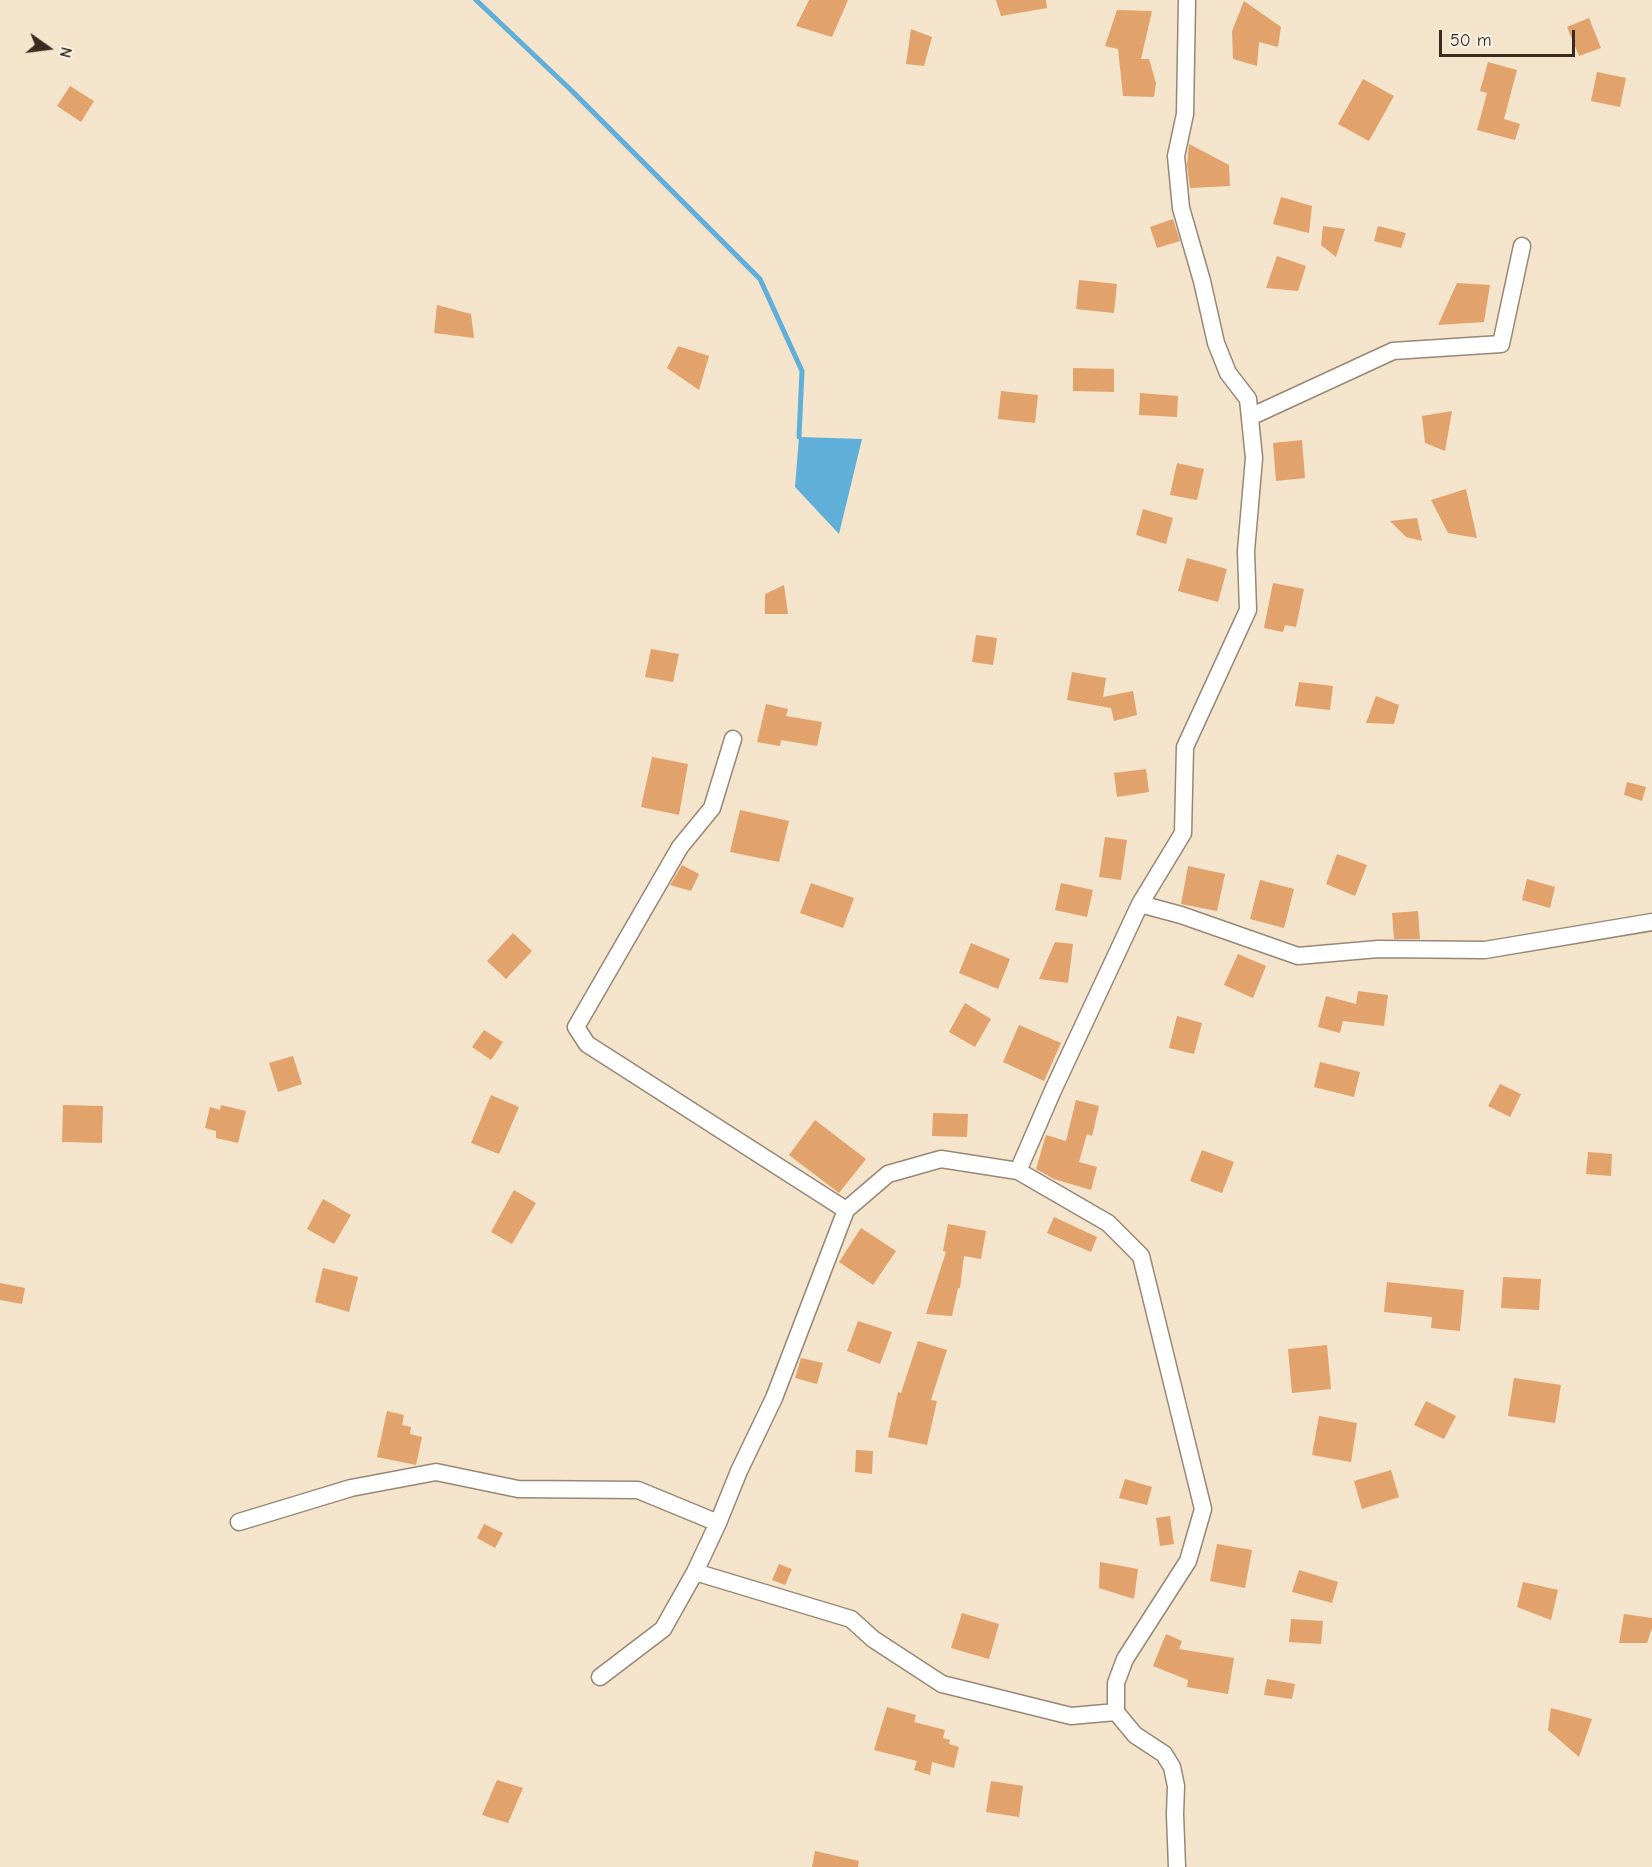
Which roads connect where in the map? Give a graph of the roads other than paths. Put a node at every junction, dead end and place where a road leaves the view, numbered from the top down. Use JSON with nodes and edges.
{"nodes":[{"id":1,"x":1187,"y":0,"type":"edge"},
{"id":2,"x":1522,"y":246,"type":"dead end"},
{"id":3,"x":1250,"y":417,"type":"junction"},
{"id":4,"x":733,"y":739,"type":"dead end"},
{"id":5,"x":1140,"y":904,"type":"junction"},
{"id":6,"x":1652,"y":922,"type":"edge"},
{"id":7,"x":1018,"y":1171,"type":"junction"},
{"id":8,"x":846,"y":1210,"type":"junction"},
{"id":9,"x":239,"y":1522,"type":"dead end"},
{"id":10,"x":718,"y":1523,"type":"junction"},
{"id":11,"x":695,"y":1572,"type":"junction"},
{"id":12,"x":600,"y":1677,"type":"dead end"},
{"id":13,"x":1116,"y":1712,"type":"junction"},
{"id":14,"x":1177,"y":1867,"type":"edge"}],
"edges":[{"from":1,"to":3,"type":"street"},
{"from":2,"to":3,"type":"street"},
{"from":3,"to":5,"type":"street"},
{"from":4,"to":8,"type":"street"},
{"from":5,"to":6,"type":"street"},
{"from":5,"to":7,"type":"street"},
{"from":7,"to":8,"type":"street"},
{"from":7,"to":13,"type":"street"},
{"from":8,"to":10,"type":"street"},
{"from":9,"to":10,"type":"street"},
{"from":10,"to":11,"type":"street"},
{"from":11,"to":12,"type":"street"},
{"from":11,"to":13,"type":"street"},
{"from":13,"to":14,"type":"street"}]}
